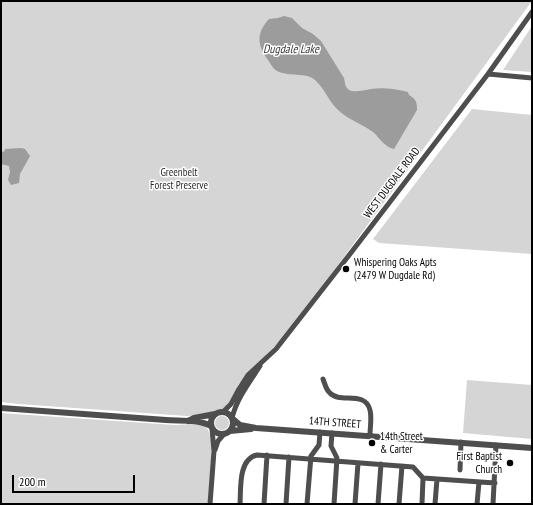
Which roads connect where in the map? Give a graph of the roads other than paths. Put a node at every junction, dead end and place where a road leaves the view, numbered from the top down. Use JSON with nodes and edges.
{"nodes":[{"id":1,"x":532,"y":12,"type":"edge"},
{"id":2,"x":488,"y":74,"type":"junction"},
{"id":3,"x":532,"y":78,"type":"edge"},
{"id":4,"x":263,"y":362,"type":"junction"},
{"id":5,"x":323,"y":379,"type":"dead end"},
{"id":6,"x":1,"y":408,"type":"edge"},
{"id":7,"x":223,"y":412,"type":"junction"},
{"id":8,"x":214,"y":414,"type":"junction"},
{"id":9,"x":233,"y":419,"type":"junction"},
{"id":10,"x":188,"y":421,"type":"junction"},
{"id":11,"x":211,"y":427,"type":"junction"},
{"id":12,"x":256,"y":428,"type":"junction"},
{"id":13,"x":230,"y":431,"type":"junction"},
{"id":14,"x":320,"y":432,"type":"junction"},
{"id":15,"x":332,"y":433,"type":"junction"},
{"id":16,"x":224,"y":434,"type":"junction"},
{"id":17,"x":370,"y":435,"type":"junction"},
{"id":18,"x":461,"y":442,"type":"junction"},
{"id":19,"x":496,"y":445,"type":"junction"},
{"id":20,"x":532,"y":448,"type":"edge"},
{"id":21,"x":214,"y":451,"type":"junction"},
{"id":22,"x":267,"y":455,"type":"junction"},
{"id":23,"x":289,"y":457,"type":"junction"},
{"id":24,"x":310,"y":459,"type":"junction"},
{"id":25,"x":337,"y":461,"type":"junction"},
{"id":26,"x":358,"y":463,"type":"junction"},
{"id":27,"x":381,"y":464,"type":"junction"},
{"id":28,"x":402,"y":466,"type":"junction"},
{"id":29,"x":460,"y":470,"type":"dead end"},
{"id":30,"x":423,"y":478,"type":"junction"},
{"id":31,"x":437,"y":479,"type":"junction"},
{"id":32,"x":479,"y":482,"type":"junction"},
{"id":33,"x":494,"y":483,"type":"junction"},
{"id":34,"x":210,"y":504,"type":"edge"},
{"id":35,"x":240,"y":504,"type":"edge"},
{"id":36,"x":264,"y":504,"type":"edge"},
{"id":37,"x":286,"y":504,"type":"edge"},
{"id":38,"x":307,"y":504,"type":"edge"},
{"id":39,"x":334,"y":504,"type":"edge"},
{"id":40,"x":355,"y":504,"type":"edge"},
{"id":41,"x":378,"y":504,"type":"edge"},
{"id":42,"x":399,"y":504,"type":"edge"},
{"id":43,"x":422,"y":504,"type":"edge"},
{"id":44,"x":435,"y":504,"type":"edge"},
{"id":45,"x":477,"y":504,"type":"edge"},
{"id":46,"x":493,"y":504,"type":"edge"}],
"edges":[{"from":1,"to":2,"type":"street","name":"WEST DUGDALE ROAD"},
{"from":2,"to":3,"type":"street"},
{"from":2,"to":4,"type":"street","name":"WEST DUGDALE ROAD"},
{"from":4,"to":7,"type":"street"},
{"from":4,"to":9,"type":"street"},
{"from":5,"to":17,"type":"street"},
{"from":6,"to":10,"type":"street"},
{"from":7,"to":8,"type":"street"},
{"from":7,"to":9,"type":"street"},
{"from":8,"to":10,"type":"street"},
{"from":8,"to":11,"type":"street"},
{"from":9,"to":12,"type":"street","name":"14TH STREET"},
{"from":9,"to":13,"type":"street"},
{"from":10,"to":11,"type":"street"},
{"from":11,"to":16,"type":"street"},
{"from":11,"to":21,"type":"street"},
{"from":12,"to":13,"type":"street","name":"14TH STREET"},
{"from":12,"to":14,"type":"street","name":"14TH STREET"},
{"from":13,"to":16,"type":"street"},
{"from":14,"to":15,"type":"street","name":"14TH STREET"},
{"from":14,"to":24,"type":"street"},
{"from":15,"to":17,"type":"street","name":"14TH STREET"},
{"from":15,"to":25,"type":"street"},
{"from":16,"to":21,"type":"street"},
{"from":17,"to":18,"type":"street","name":"14TH STREET"},
{"from":18,"to":19,"type":"street","name":"14TH STREET"},
{"from":18,"to":29,"type":"street"},
{"from":19,"to":20,"type":"street","name":"14TH STREET"},
{"from":19,"to":33,"type":"street"},
{"from":21,"to":34,"type":"street"},
{"from":22,"to":23,"type":"street"},
{"from":22,"to":35,"type":"street"},
{"from":22,"to":36,"type":"street"},
{"from":23,"to":24,"type":"street"},
{"from":23,"to":37,"type":"street"},
{"from":24,"to":25,"type":"street"},
{"from":24,"to":38,"type":"street"},
{"from":25,"to":26,"type":"street"},
{"from":25,"to":39,"type":"street"},
{"from":26,"to":27,"type":"street"},
{"from":26,"to":40,"type":"street"},
{"from":27,"to":28,"type":"street"},
{"from":27,"to":41,"type":"street"},
{"from":28,"to":30,"type":"street"},
{"from":28,"to":42,"type":"street"},
{"from":30,"to":31,"type":"street"},
{"from":30,"to":43,"type":"street"},
{"from":31,"to":32,"type":"street"},
{"from":31,"to":44,"type":"street"},
{"from":32,"to":33,"type":"street"},
{"from":32,"to":45,"type":"street"},
{"from":33,"to":46,"type":"street"}]}
